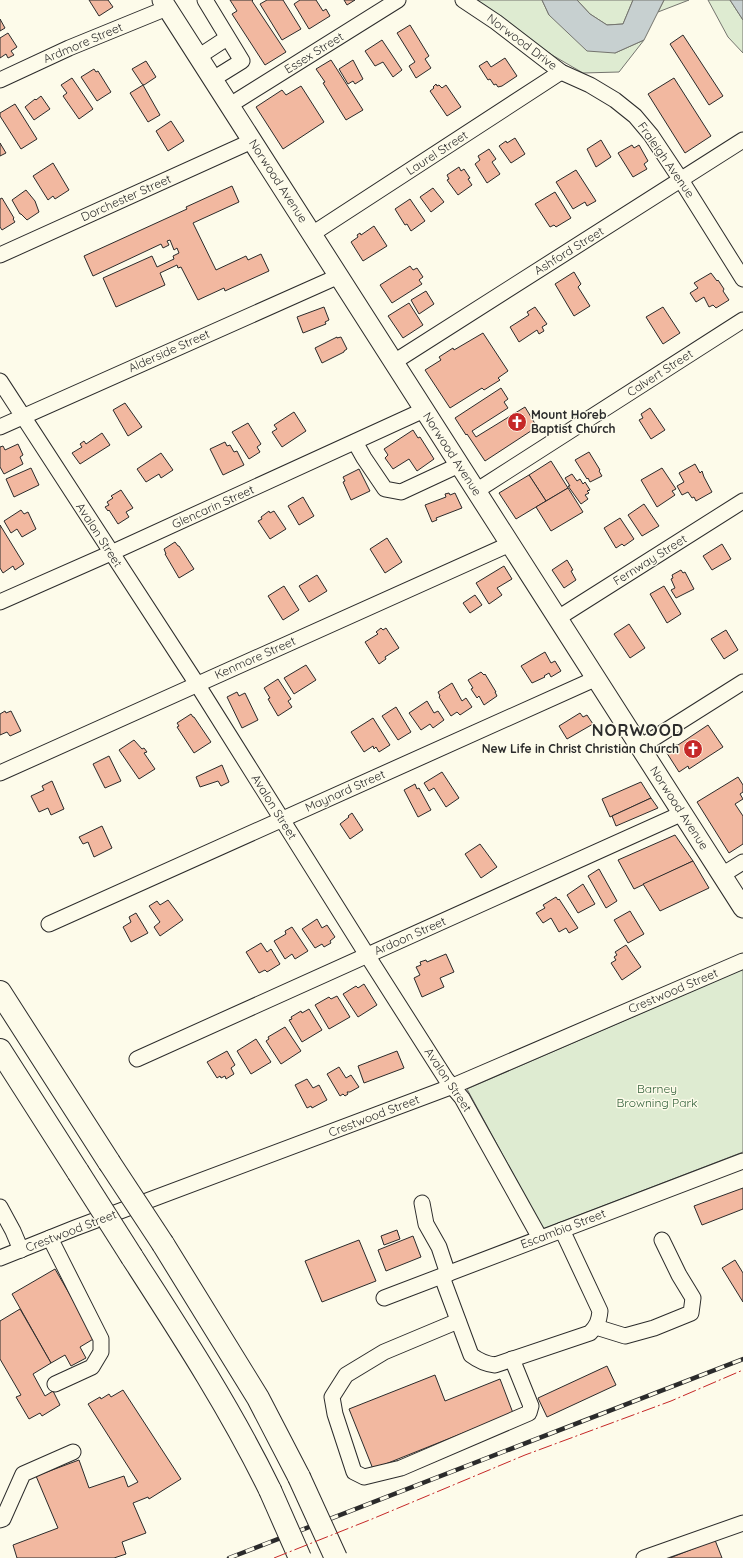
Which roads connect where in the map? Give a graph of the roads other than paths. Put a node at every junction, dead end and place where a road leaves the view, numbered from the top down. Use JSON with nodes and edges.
{"nodes":[{"id":1,"x":204,"y":0,"type":"edge"},
{"id":2,"x":398,"y":0,"type":"edge"},
{"id":3,"x":463,"y":0,"type":"edge"},
{"id":4,"x":164,"y":4,"type":"edge"},
{"id":5,"x":227,"y":38,"type":"junction"},
{"id":6,"x":198,"y":57,"type":"junction"},
{"id":7,"x":561,"y":72,"type":"junction"},
{"id":8,"x":213,"y":79,"type":"junction"},
{"id":9,"x":0,"y":80,"type":"edge"},
{"id":10,"x":230,"y":105,"type":"junction"},
{"id":11,"x":743,"y":140,"type":"edge"},
{"id":12,"x":252,"y":141,"type":"junction"},
{"id":13,"x":681,"y":180,"type":"junction"},
{"id":14,"x":312,"y":234,"type":"junction"},
{"id":15,"x":0,"y":255,"type":"edge"},
{"id":16,"x":339,"y":276,"type":"junction"},
{"id":17,"x":743,"y":279,"type":"edge"},
{"id":18,"x":743,"y":320,"type":"edge"},
{"id":19,"x":394,"y":362,"type":"junction"},
{"id":20,"x":0,"y":381,"type":"edge"},
{"id":21,"x":424,"y":410,"type":"junction"},
{"id":22,"x":22,"y":416,"type":"junction"},
{"id":23,"x":0,"y":426,"type":"edge"},
{"id":24,"x":355,"y":442,"type":"junction"},
{"id":25,"x":459,"y":465,"type":"junction"},
{"id":26,"x":476,"y":491,"type":"junction"},
{"id":27,"x":743,"y":501,"type":"edge"},
{"id":28,"x":510,"y":544,"type":"junction"},
{"id":29,"x":111,"y":553,"type":"junction"},
{"id":30,"x":0,"y":602,"type":"edge"},
{"id":31,"x":558,"y":618,"type":"junction"},
{"id":32,"x":596,"y":678,"type":"junction"},
{"id":33,"x":743,"y":682,"type":"edge"},
{"id":34,"x":197,"y":684,"type":"junction"},
{"id":35,"x":640,"y":747,"type":"junction"},
{"id":36,"x":0,"y":773,"type":"edge"},
{"id":37,"x":683,"y":813,"type":"junction"},
{"id":38,"x":282,"y":819,"type":"junction"},
{"id":39,"x":743,"y":862,"type":"edge"},
{"id":40,"x":722,"y":875,"type":"junction"},
{"id":41,"x":743,"y":908,"type":"edge"},
{"id":42,"x":49,"y":924,"type":"dead end"},
{"id":43,"x":367,"y":955,"type":"junction"},
{"id":44,"x":743,"y":961,"type":"edge"},
{"id":45,"x":0,"y":992,"type":"edge"},
{"id":46,"x":0,"y":1050,"type":"edge"},
{"id":47,"x":138,"y":1059,"type":"dead end"},
{"id":48,"x":453,"y":1086,"type":"junction"},
{"id":49,"x":743,"y":1160,"type":"edge"},
{"id":50,"x":422,"y":1203,"type":"dead end"},
{"id":51,"x":0,"y":1207,"type":"edge"},
{"id":52,"x":562,"y":1230,"type":"junction"},
{"id":53,"x":50,"y":1238,"type":"junction"},
{"id":54,"x":540,"y":1238,"type":"junction"},
{"id":55,"x":662,"y":1240,"type":"dead end"},
{"id":56,"x":20,"y":1250,"type":"junction"},
{"id":57,"x":0,"y":1258,"type":"edge"},
{"id":58,"x":445,"y":1275,"type":"junction"},
{"id":59,"x":384,"y":1298,"type":"dead end"},
{"id":60,"x":458,"y":1321,"type":"junction"},
{"id":61,"x":596,"y":1327,"type":"junction"},
{"id":62,"x":512,"y":1359,"type":"junction"},
{"id":63,"x":56,"y":1384,"type":"dead end"},
{"id":64,"x":73,"y":1452,"type":"dead end"},
{"id":65,"x":0,"y":1520,"type":"edge"},
{"id":66,"x":743,"y":1523,"type":"edge"},
{"id":67,"x":300,"y":1558,"type":"edge"},
{"id":68,"x":336,"y":1558,"type":"edge"},
{"id":69,"x":644,"y":1558,"type":"edge"}],
"edges":[{"from":1,"to":5,"type":"street"},
{"from":2,"to":10,"type":"street","name":"Essex Street"},
{"from":3,"to":7,"type":"street","name":"Norwood Drive"},
{"from":4,"to":6,"type":"main road","name":"Norwood Avenue"},
{"from":4,"to":9,"type":"street","name":"Ardmore Street"},
{"from":5,"to":6,"type":"street"},
{"from":5,"to":8,"type":"street"},
{"from":6,"to":8,"type":"main road","name":"Norwood Avenue"},
{"from":7,"to":13,"type":"street","name":"Fraleigh Avenue"},
{"from":7,"to":14,"type":"street","name":"Laurel Street"},
{"from":8,"to":10,"type":"main road","name":"Norwood Avenue"},
{"from":10,"to":12,"type":"main road","name":"Norwood Avenue"},
{"from":11,"to":13,"type":"street","name":"Ashford Street"},
{"from":12,"to":14,"type":"main road","name":"Norwood Avenue"},
{"from":12,"to":15,"type":"street","name":"Dorchester Street"},
{"from":13,"to":17,"type":"street","name":"Fraleigh Avenue"},
{"from":13,"to":19,"type":"street","name":"Ashford Street"},
{"from":14,"to":16,"type":"main road","name":"Norwood Avenue"},
{"from":16,"to":19,"type":"main road","name":"Norwood Avenue"},
{"from":16,"to":22,"type":"street","name":"Alderside Street"},
{"from":18,"to":26,"type":"street","name":"Calvert Street"},
{"from":19,"to":21,"type":"main road","name":"Norwood Avenue"},
{"from":20,"to":22,"type":"street","name":"Avalon Street"},
{"from":21,"to":24,"type":"street","name":"Glencarin Street"},
{"from":21,"to":25,"type":"main road","name":"Norwood Avenue"},
{"from":22,"to":23,"type":"street","name":"Alderside Street"},
{"from":22,"to":29,"type":"street","name":"Avalon Street"},
{"from":24,"to":25,"type":"street"},
{"from":24,"to":29,"type":"street","name":"Glencarin Street"},
{"from":25,"to":26,"type":"main road","name":"Norwood Avenue"},
{"from":26,"to":28,"type":"main road","name":"Norwood Avenue"},
{"from":27,"to":31,"type":"street","name":"Fernway Street"},
{"from":28,"to":31,"type":"main road","name":"Norwood Avenue"},
{"from":28,"to":34,"type":"street","name":"Kenmore Street"},
{"from":29,"to":30,"type":"street","name":"Glencarin Street"},
{"from":29,"to":34,"type":"street","name":"Avalon Street"},
{"from":31,"to":32,"type":"main road","name":"Norwood Avenue"},
{"from":32,"to":35,"type":"main road","name":"Norwood Avenue"},
{"from":32,"to":38,"type":"street","name":"Maynard Street"},
{"from":33,"to":35,"type":"street"},
{"from":34,"to":36,"type":"street","name":"Kenmore Street"},
{"from":34,"to":38,"type":"street","name":"Avalon Street"},
{"from":35,"to":37,"type":"main road","name":"Norwood Avenue"},
{"from":37,"to":40,"type":"main road","name":"Norwood Avenue"},
{"from":37,"to":43,"type":"street","name":"Ardoon Street"},
{"from":38,"to":42,"type":"street","name":"Maynard Street"},
{"from":38,"to":43,"type":"street","name":"Avalon Street"},
{"from":39,"to":40,"type":"street"},
{"from":40,"to":41,"type":"main road","name":"Norwood Avenue"},
{"from":43,"to":47,"type":"street","name":"Ardoon Street"},
{"from":43,"to":48,"type":"street","name":"Avalon Street"},
{"from":44,"to":48,"type":"street","name":"Crestwood Street"},
{"from":45,"to":68,"type":"highway","bridge":true},
{"from":46,"to":67,"type":"highway","bridge":true},
{"from":48,"to":53,"type":"street","name":"Crestwood Street"},
{"from":48,"to":54,"type":"street","name":"Avalon Street"},
{"from":49,"to":52,"type":"street","name":"Escambia Street"},
{"from":50,"to":58,"type":"street"},
{"from":51,"to":56,"type":"street"},
{"from":52,"to":54,"type":"street","name":"Escambia Street"},
{"from":52,"to":61,"type":"street"},
{"from":53,"to":56,"type":"street","name":"Crestwood Street"},
{"from":53,"to":63,"type":"street"},
{"from":54,"to":58,"type":"street","name":"Escambia Street"},
{"from":55,"to":61,"type":"street"},
{"from":56,"to":57,"type":"street","name":"Crestwood Street"},
{"from":58,"to":59,"type":"street","name":"Escambia Street"},
{"from":58,"to":60,"type":"street"},
{"from":60,"to":62,"type":"street"},
{"from":60,"to":62,"type":"street"},
{"from":61,"to":62,"type":"street"},
{"from":64,"to":65,"type":"street"},
{"from":66,"to":69,"type":"street"}]}
